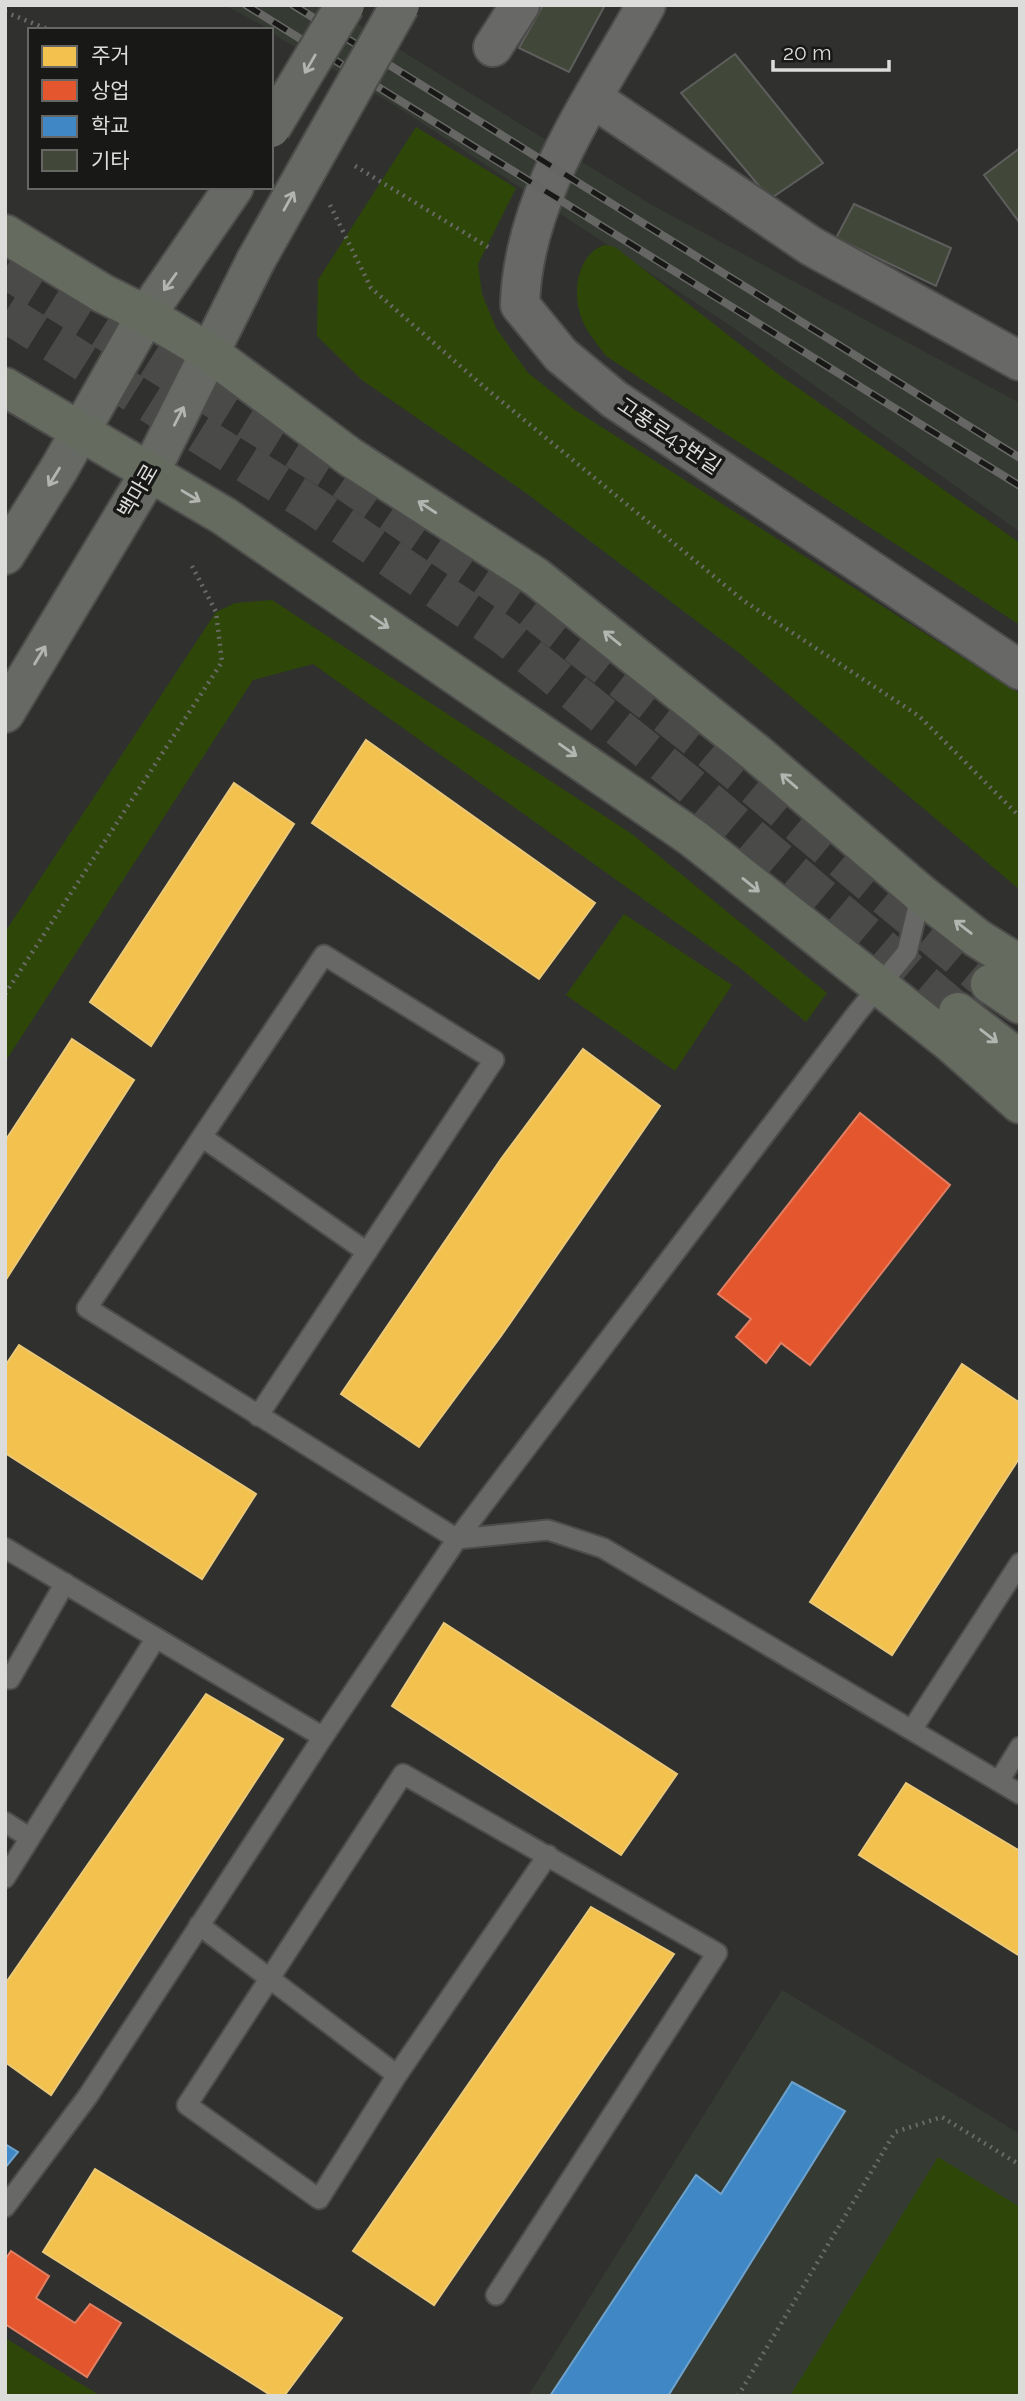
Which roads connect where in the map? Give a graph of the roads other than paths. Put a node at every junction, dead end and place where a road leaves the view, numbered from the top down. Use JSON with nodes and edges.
{"nodes":[{"id":1,"x":345,"y":5,"type":"edge"},
{"id":2,"x":400,"y":5,"type":"edge"},
{"id":3,"x":520,"y":5,"type":"edge"},
{"id":4,"x":646,"y":5,"type":"edge"},
{"id":5,"x":493,"y":47,"type":"dead end"},
{"id":6,"x":594,"y":99,"type":"junction"},
{"id":7,"x":273,"y":125,"type":"edge"},
{"id":8,"x":233,"y":189,"type":"edge"},
{"id":9,"x":5,"y":234,"type":"edge"},
{"id":10,"x":146,"y":314,"type":"junction"},
{"id":11,"x":210,"y":353,"type":"junction"},
{"id":12,"x":1020,"y":361,"type":"edge"},
{"id":13,"x":5,"y":387,"type":"edge"},
{"id":14,"x":80,"y":429,"type":"junction"},
{"id":15,"x":150,"y":472,"type":"junction"},
{"id":16,"x":5,"y":555,"type":"edge"},
{"id":17,"x":1020,"y":670,"type":"edge"},
{"id":18,"x":5,"y":713,"type":"edge"},
{"id":19,"x":920,"y":894,"type":"junction"},
{"id":20,"x":1010,"y":985,"type":"edge"},
{"id":21,"x":877,"y":986,"type":"junction"},
{"id":22,"x":958,"y":1012,"type":"tunnel mouth"},
{"id":23,"x":1020,"y":1060,"type":"edge"},
{"id":24,"x":1020,"y":1104,"type":"edge"},
{"id":25,"x":202,"y":1137,"type":"junction"},
{"id":26,"x":367,"y":1252,"type":"junction"},
{"id":27,"x":258,"y":1416,"type":"junction"},
{"id":28,"x":457,"y":1539,"type":"junction"},
{"id":29,"x":5,"y":1548,"type":"edge"},
{"id":30,"x":1020,"y":1563,"type":"edge"},
{"id":31,"x":65,"y":1583,"type":"junction"},
{"id":32,"x":156,"y":1638,"type":"junction"},
{"id":33,"x":10,"y":1679,"type":"dead end"},
{"id":34,"x":913,"y":1728,"type":"junction"},
{"id":35,"x":323,"y":1737,"type":"junction"},
{"id":36,"x":1020,"y":1748,"type":"edge"},
{"id":37,"x":999,"y":1781,"type":"junction"},
{"id":38,"x":1020,"y":1794,"type":"edge"},
{"id":39,"x":5,"y":1822,"type":"edge"},
{"id":40,"x":30,"y":1838,"type":"junction"},
{"id":41,"x":548,"y":1855,"type":"junction"},
{"id":42,"x":5,"y":1878,"type":"edge"},
{"id":43,"x":199,"y":1925,"type":"junction"},
{"id":44,"x":271,"y":1982,"type":"junction"},
{"id":45,"x":397,"y":2075,"type":"junction"},
{"id":46,"x":5,"y":2207,"type":"edge"},
{"id":47,"x":496,"y":2295,"type":"dead end"}],
"edges":[{"from":1,"to":7,"type":"main road","one_way":true,"bridge":true},
{"from":11,"to":2,"type":"main road","name":"백마로","one_way":true,"bridge":true},
{"from":3,"to":5,"type":"street"},
{"from":4,"to":6,"type":"street","name":"고풍로43번길"},
{"from":6,"to":12,"type":"street"},
{"from":6,"to":17,"type":"street","name":"고풍로43번길"},
{"from":8,"to":10,"type":"main road","one_way":true},
{"from":9,"to":10,"type":"main road"},
{"from":10,"to":11,"type":"main road"},
{"from":10,"to":14,"type":"main road"},
{"from":15,"to":11,"type":"main road","name":"백마로","one_way":true},
{"from":19,"to":11,"type":"main road","one_way":true},
{"from":13,"to":14,"type":"main road"},
{"from":14,"to":15,"type":"main road"},
{"from":14,"to":16,"type":"main road","one_way":true},
{"from":18,"to":15,"type":"main road","name":"백마로","one_way":true},
{"from":15,"to":21,"type":"main road","one_way":true},
{"from":20,"to":19,"type":"main road","one_way":true},
{"from":19,"to":21,"type":"lane"},
{"from":21,"to":24,"type":"main road"},
{"from":21,"to":28,"type":"lane"},
{"from":22,"to":23,"type":"main road","one_way":true},
{"from":25,"to":26,"type":"lane"},
{"from":25,"to":26,"type":"lane"},
{"from":25,"to":27,"type":"lane"},
{"from":26,"to":27,"type":"lane"},
{"from":27,"to":28,"type":"lane"},
{"from":28,"to":34,"type":"lane"},
{"from":28,"to":35,"type":"lane"},
{"from":29,"to":31,"type":"lane"},
{"from":30,"to":34,"type":"lane"},
{"from":31,"to":32,"type":"lane"},
{"from":31,"to":33,"type":"lane"},
{"from":32,"to":35,"type":"lane"},
{"from":32,"to":40,"type":"lane"},
{"from":34,"to":37,"type":"lane"},
{"from":35,"to":43,"type":"lane"},
{"from":36,"to":37,"type":"lane"},
{"from":37,"to":38,"type":"lane"},
{"from":39,"to":40,"type":"lane"},
{"from":40,"to":42,"type":"lane"},
{"from":41,"to":44,"type":"lane"},
{"from":41,"to":45,"type":"lane"},
{"from":41,"to":47,"type":"lane"},
{"from":43,"to":44,"type":"lane"},
{"from":43,"to":46,"type":"lane"},
{"from":44,"to":45,"type":"lane"},
{"from":44,"to":45,"type":"lane"}]}
